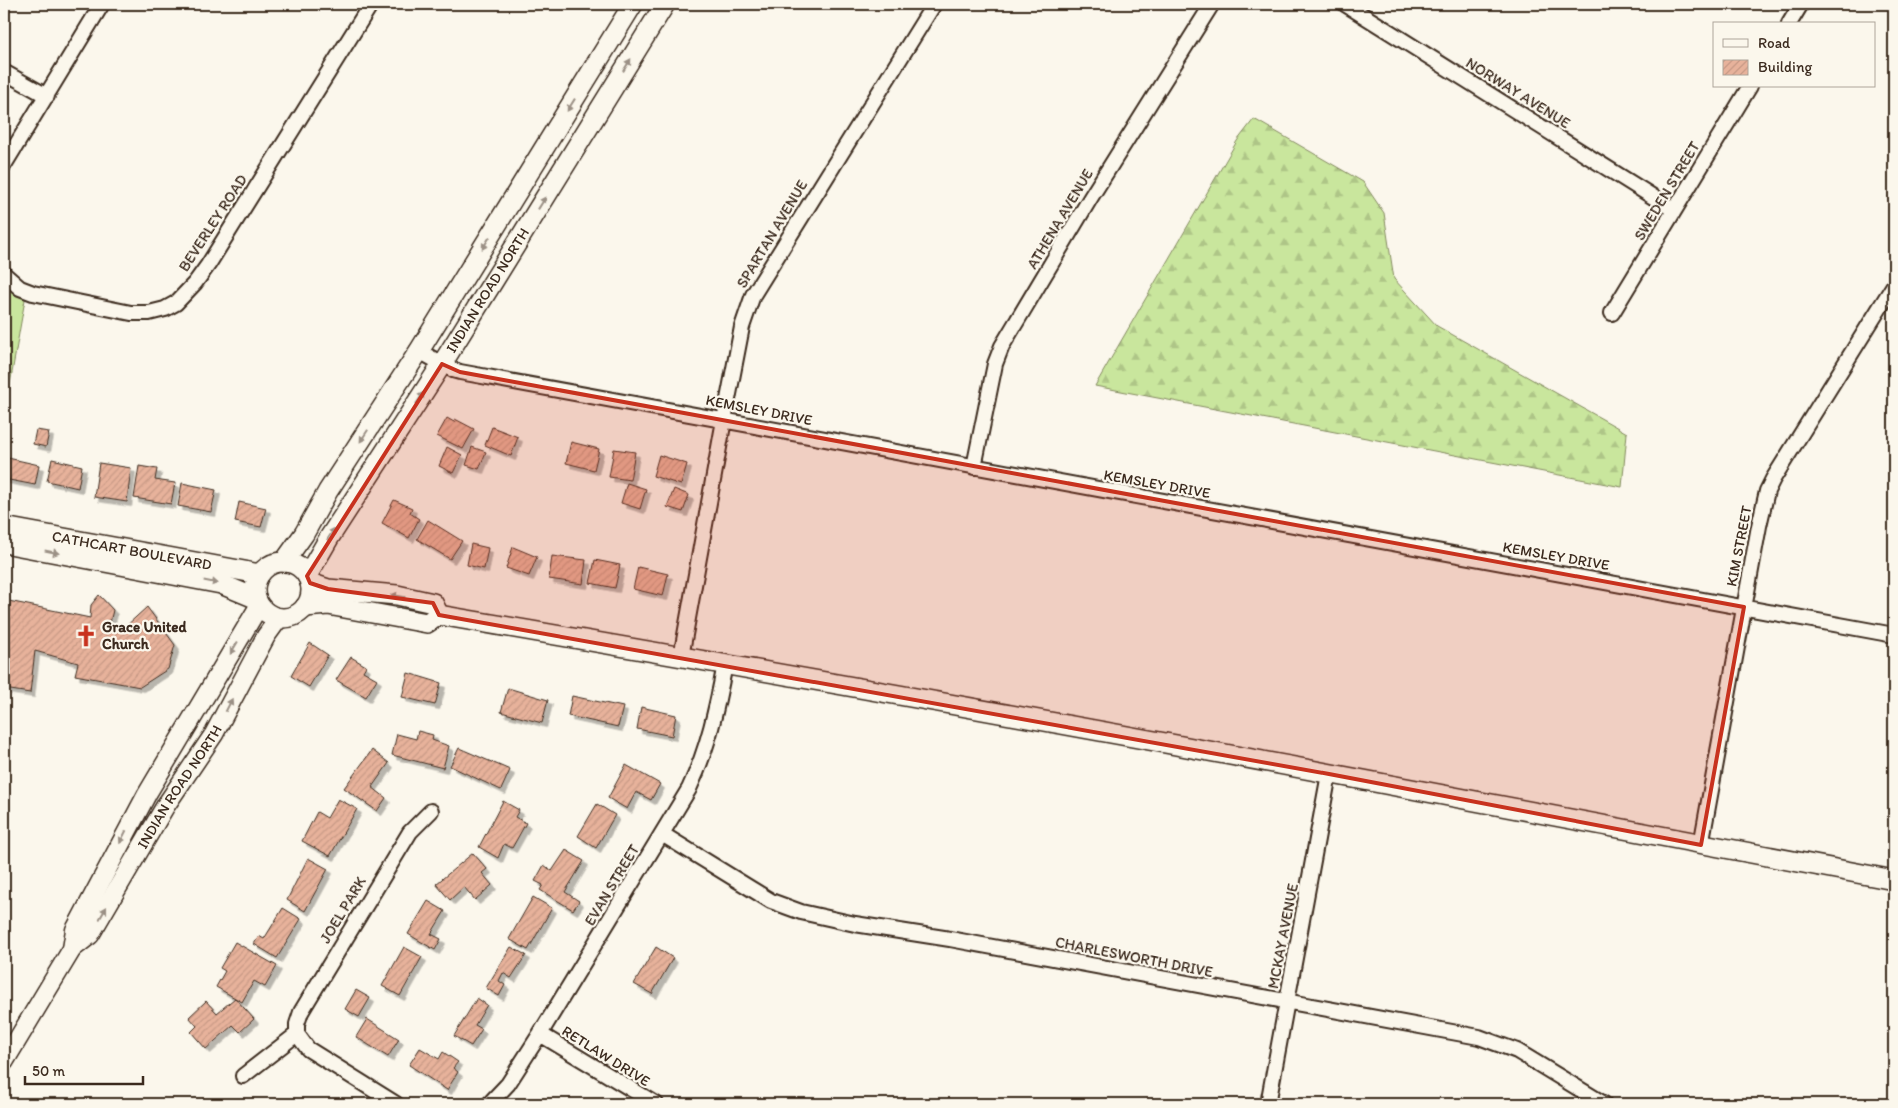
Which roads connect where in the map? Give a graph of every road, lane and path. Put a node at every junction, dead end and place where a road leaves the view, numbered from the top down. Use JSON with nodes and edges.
{"nodes":[{"id":1,"x":102,"y":4,"type":"edge"},
{"id":2,"x":371,"y":4,"type":"edge"},
{"id":3,"x":634,"y":4,"type":"edge"},
{"id":4,"x":665,"y":4,"type":"edge"},
{"id":5,"x":934,"y":4,"type":"edge"},
{"id":6,"x":1212,"y":4,"type":"edge"},
{"id":7,"x":1345,"y":4,"type":"edge"},
{"id":8,"x":1801,"y":4,"type":"edge"},
{"id":9,"x":1790,"y":22,"type":"edge"},
{"id":10,"x":4,"y":72,"type":"edge"},
{"id":11,"x":1749,"y":88,"type":"edge"},
{"id":12,"x":47,"y":96,"type":"junction"},
{"id":13,"x":4,"y":165,"type":"edge"},
{"id":14,"x":1674,"y":210,"type":"junction"},
{"id":15,"x":4,"y":274,"type":"edge"},
{"id":16,"x":1894,"y":285,"type":"edge"},
{"id":17,"x":1612,"y":313,"type":"dead end"},
{"id":18,"x":419,"y":351,"type":"junction"},
{"id":19,"x":442,"y":364,"type":"junction"},
{"id":20,"x":724,"y":420,"type":"junction"},
{"id":21,"x":974,"y":467,"type":"junction"},
{"id":22,"x":4,"y":527,"type":"edge"},
{"id":23,"x":4,"y":543,"type":"edge"},
{"id":24,"x":284,"y":562,"type":"junction"},
{"id":25,"x":260,"y":574,"type":"junction"},
{"id":26,"x":308,"y":579,"type":"junction"},
{"id":27,"x":257,"y":602,"type":"junction"},
{"id":28,"x":305,"y":607,"type":"junction"},
{"id":29,"x":1744,"y":607,"type":"junction"},
{"id":30,"x":439,"y":615,"type":"junction"},
{"id":31,"x":279,"y":618,"type":"junction"},
{"id":32,"x":1894,"y":635,"type":"edge"},
{"id":33,"x":681,"y":657,"type":"junction"},
{"id":34,"x":725,"y":664,"type":"junction"},
{"id":35,"x":1330,"y":774,"type":"junction"},
{"id":36,"x":431,"y":811,"type":"dead end"},
{"id":37,"x":662,"y":834,"type":"junction"},
{"id":38,"x":1701,"y":845,"type":"junction"},
{"id":39,"x":1894,"y":880,"type":"edge"},
{"id":40,"x":72,"y":949,"type":"junction"},
{"id":41,"x":1287,"y":1001,"type":"junction"},
{"id":42,"x":297,"y":1034,"type":"junction"},
{"id":43,"x":540,"y":1034,"type":"junction"},
{"id":44,"x":4,"y":1062,"type":"edge"},
{"id":45,"x":243,"y":1076,"type":"dead end"},
{"id":46,"x":396,"y":1104,"type":"edge"},
{"id":47,"x":489,"y":1104,"type":"edge"},
{"id":48,"x":656,"y":1104,"type":"edge"},
{"id":49,"x":1268,"y":1104,"type":"edge"},
{"id":50,"x":1604,"y":1104,"type":"edge"}],
"edges":[{"from":1,"to":12,"type":"street"},
{"from":2,"to":15,"type":"street","name":"BEVERLEY ROAD"},
{"from":3,"to":18,"type":"main road","name":"INDIAN ROAD NORTH","one_way":true},
{"from":19,"to":4,"type":"main road","name":"INDIAN ROAD NORTH","one_way":true},
{"from":5,"to":20,"type":"street","name":"SPARTAN AVENUE"},
{"from":6,"to":21,"type":"street","name":"ATHENA AVENUE"},
{"from":7,"to":14,"type":"street","name":"NORWAY AVENUE"},
{"from":8,"to":9,"type":"street"},
{"from":10,"to":12,"type":"street"},
{"from":11,"to":14,"type":"street","name":"SWEDEN STREET"},
{"from":12,"to":13,"type":"street"},
{"from":14,"to":17,"type":"street","name":"SWEDEN STREET"},
{"from":16,"to":29,"type":"street","name":"KIM STREET"},
{"from":18,"to":19,"type":"street","name":"KEMSLEY DRIVE"},
{"from":18,"to":24,"type":"main road","name":"INDIAN ROAD NORTH","one_way":true},
{"from":19,"to":20,"type":"street","name":"KEMSLEY DRIVE"},
{"from":26,"to":19,"type":"main road","name":"INDIAN ROAD NORTH","one_way":true},
{"from":20,"to":21,"type":"street","name":"KEMSLEY DRIVE"},
{"from":20,"to":33,"type":"street","name":"SPARTAN AVENUE"},
{"from":21,"to":29,"type":"street","name":"KEMSLEY DRIVE"},
{"from":22,"to":25,"type":"main road","name":"CATHCART BOULEVARD"},
{"from":23,"to":27,"type":"main road","name":"CATHCART BOULEVARD","one_way":true},
{"from":24,"to":25,"type":"main road","name":"INDIAN ROAD NORTH"},
{"from":24,"to":26,"type":"main road"},
{"from":25,"to":27,"type":"main road","name":"INDIAN ROAD NORTH"},
{"from":26,"to":28,"type":"main road","name":"INDIAN ROAD NORTH"},
{"from":30,"to":26,"type":"main road","one_way":true},
{"from":27,"to":31,"type":"main road"},
{"from":27,"to":40,"type":"street","name":"INDIAN ROAD NORTH","one_way":true},
{"from":28,"to":30,"type":"main road"},
{"from":28,"to":31,"type":"main road"},
{"from":29,"to":32,"type":"street","name":"KEMSLEY DRIVE"},
{"from":29,"to":38,"type":"street","name":"KIM STREET"},
{"from":30,"to":33,"type":"main road"},
{"from":40,"to":31,"type":"street","name":"INDIAN ROAD NORTH","one_way":true},
{"from":33,"to":34,"type":"main road"},
{"from":34,"to":35,"type":"main road"},
{"from":34,"to":37,"type":"street","name":"EVAN STREET"},
{"from":35,"to":38,"type":"main road"},
{"from":35,"to":41,"type":"street","name":"MCKAY AVENUE"},
{"from":36,"to":42,"type":"street","name":"JOEL PARK"},
{"from":37,"to":41,"type":"street","name":"CHARLESWORTH DRIVE"},
{"from":37,"to":43,"type":"street","name":"EVAN STREET"},
{"from":38,"to":39,"type":"main road"},
{"from":40,"to":44,"type":"street","name":"INDIAN ROAD NORTH"},
{"from":41,"to":49,"type":"street","name":"MCKAY AVENUE"},
{"from":41,"to":50,"type":"street","name":"CHARLESWORTH DRIVE"},
{"from":42,"to":45,"type":"street"},
{"from":42,"to":46,"type":"street"},
{"from":43,"to":47,"type":"street","name":"EVAN STREET"},
{"from":43,"to":48,"type":"street","name":"RETLAW DRIVE"}]}
